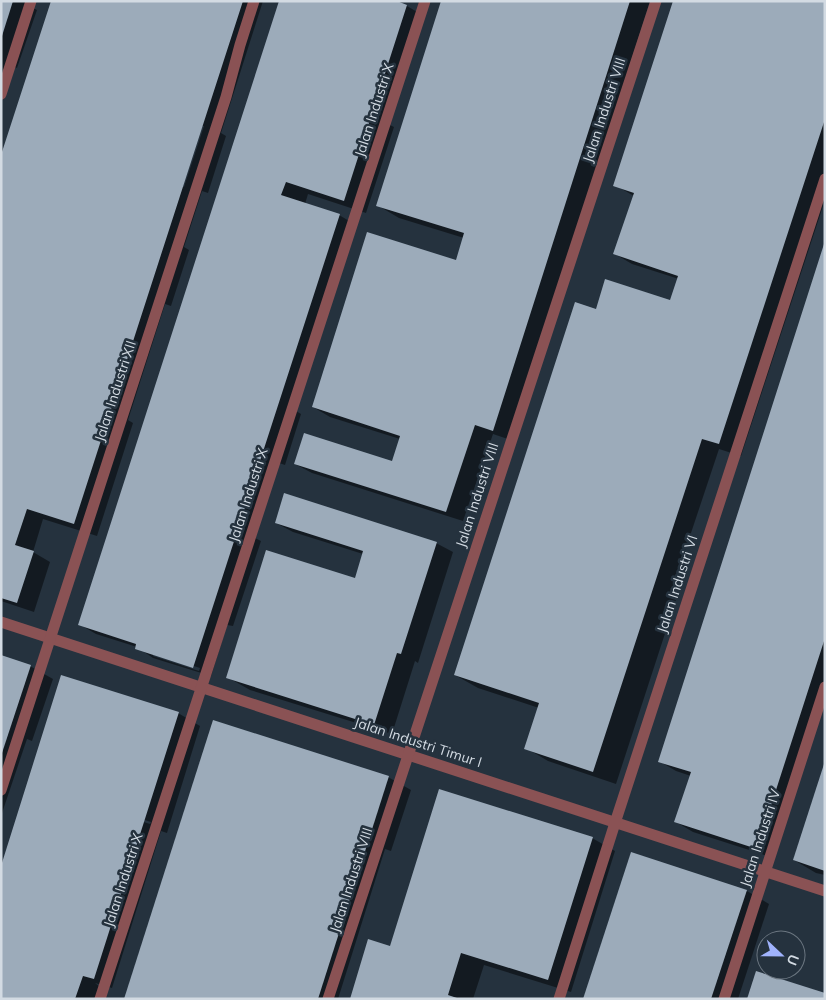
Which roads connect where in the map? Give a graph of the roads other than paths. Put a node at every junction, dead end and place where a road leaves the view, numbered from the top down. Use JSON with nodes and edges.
{"nodes":[{"id":1,"x":31,"y":1,"type":"edge"},
{"id":2,"x":254,"y":1,"type":"edge"},
{"id":3,"x":425,"y":1,"type":"edge"},
{"id":4,"x":656,"y":1,"type":"edge"},
{"id":5,"x":1,"y":94,"type":"edge"},
{"id":6,"x":825,"y":179,"type":"edge"},
{"id":7,"x":1,"y":622,"type":"edge"},
{"id":8,"x":50,"y":638,"type":"junction"},
{"id":9,"x":201,"y":686,"type":"junction"},
{"id":10,"x":825,"y":687,"type":"edge"},
{"id":11,"x":407,"y":754,"type":"junction"},
{"id":12,"x":1,"y":790,"type":"edge"},
{"id":13,"x":615,"y":823,"type":"junction"},
{"id":14,"x":765,"y":872,"type":"junction"},
{"id":15,"x":825,"y":892,"type":"edge"},
{"id":16,"x":100,"y":999,"type":"edge"},
{"id":17,"x":328,"y":999,"type":"edge"},
{"id":18,"x":559,"y":999,"type":"edge"},
{"id":19,"x":724,"y":999,"type":"edge"}],
"edges":[{"from":1,"to":5,"type":"lane"},
{"from":2,"to":8,"type":"lane","name":"Jalan Industri XII"},
{"from":3,"to":9,"type":"lane","name":"Jalan Industri X"},
{"from":4,"to":11,"type":"lane","name":"Jalan Industri VIII"},
{"from":6,"to":13,"type":"lane","name":"Jalan Industri VI"},
{"from":7,"to":8,"type":"lane","name":"Jalan Industri Timur I"},
{"from":8,"to":9,"type":"lane","name":"Jalan Industri Timur I"},
{"from":8,"to":12,"type":"lane","name":"Jalan Industri XII"},
{"from":9,"to":11,"type":"lane","name":"Jalan Industri Timur I"},
{"from":9,"to":16,"type":"lane","name":"Jalan Industri X"},
{"from":10,"to":14,"type":"lane","name":"Jalan Industri IV"},
{"from":11,"to":13,"type":"lane","name":"Jalan Industri Timur I"},
{"from":11,"to":17,"type":"lane","name":"Jalan Industri VIII"},
{"from":13,"to":14,"type":"lane","name":"Jalan Industri Timur I"},
{"from":13,"to":18,"type":"lane","name":"Jalan Industri VI"},
{"from":14,"to":15,"type":"lane","name":"Jalan Industri Timur I"},
{"from":14,"to":19,"type":"lane","name":"Jalan Industri IV"}]}
